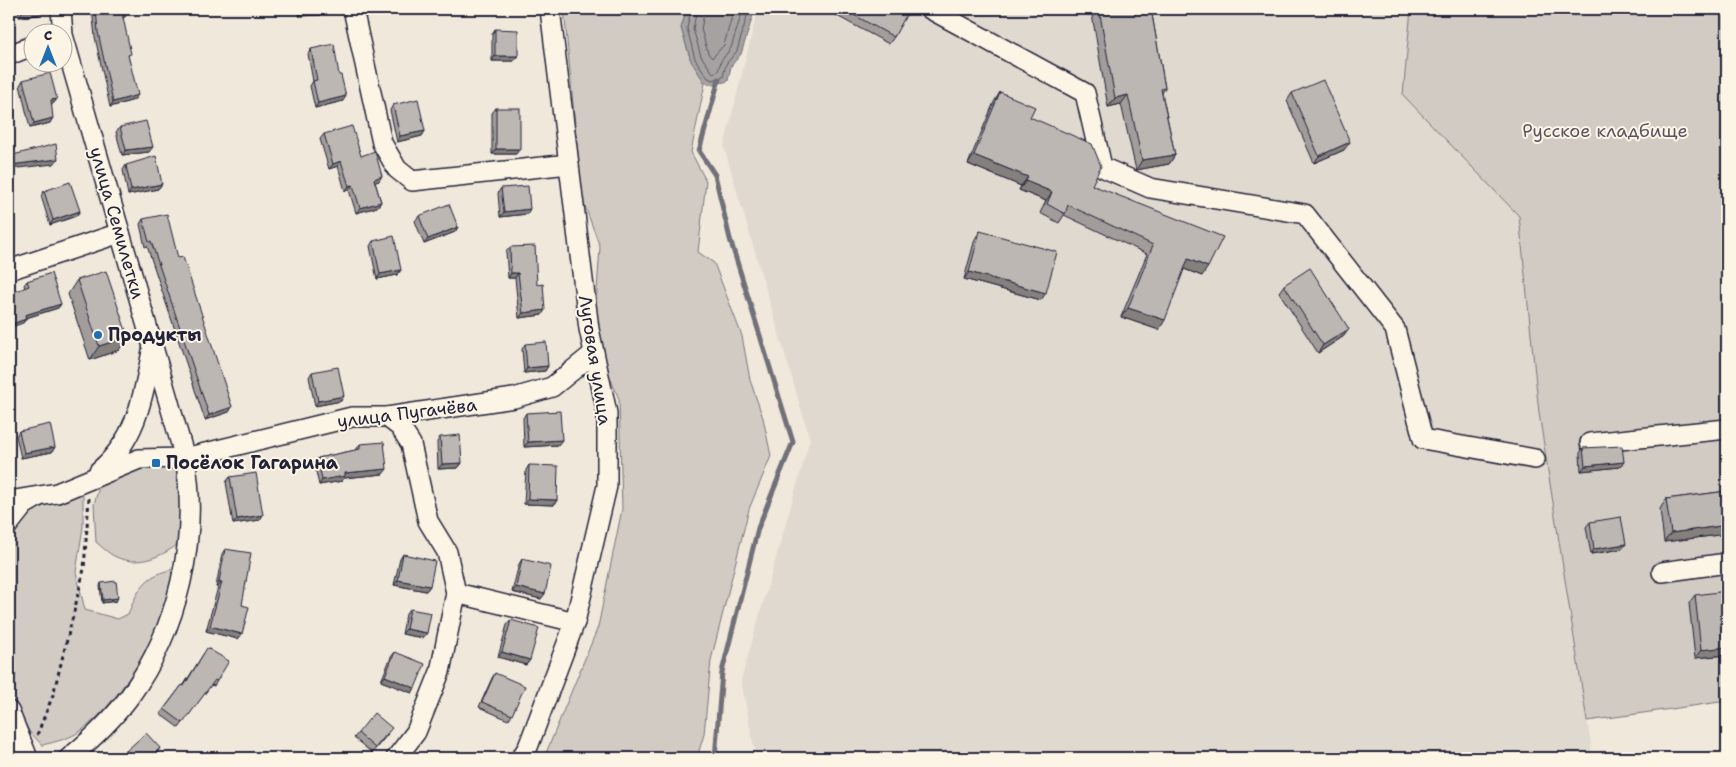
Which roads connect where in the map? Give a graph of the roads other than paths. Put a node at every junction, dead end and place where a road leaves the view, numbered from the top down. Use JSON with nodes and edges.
{"nodes":[{"id":1,"x":61,"y":9,"type":"edge"},
{"id":2,"x":353,"y":9,"type":"edge"},
{"id":3,"x":550,"y":9,"type":"edge"},
{"id":4,"x":930,"y":9,"type":"edge"},
{"id":5,"x":62,"y":22,"type":"edge"},
{"id":6,"x":22,"y":50,"type":"edge"},
{"id":7,"x":9,"y":55,"type":"edge"},
{"id":8,"x":72,"y":66,"type":"edge"},
{"id":9,"x":569,"y":164,"type":"junction"},
{"id":10,"x":120,"y":233,"type":"junction"},
{"id":11,"x":9,"y":270,"type":"edge"},
{"id":12,"x":153,"y":347,"type":"junction"},
{"id":13,"x":594,"y":353,"type":"junction"},
{"id":14,"x":387,"y":417,"type":"junction"},
{"id":15,"x":1727,"y":429,"type":"edge"},
{"id":16,"x":1590,"y":443,"type":"dead end"},
{"id":17,"x":185,"y":458,"type":"junction"},
{"id":18,"x":1535,"y":459,"type":"dead end"},
{"id":19,"x":90,"y":478,"type":"junction"},
{"id":20,"x":40,"y":496,"type":"junction"},
{"id":21,"x":9,"y":501,"type":"edge"},
{"id":22,"x":9,"y":524,"type":"edge"},
{"id":23,"x":1727,"y":563,"type":"edge"},
{"id":24,"x":1662,"y":572,"type":"dead end"},
{"id":25,"x":456,"y":593,"type":"junction"},
{"id":26,"x":575,"y":622,"type":"junction"},
{"id":27,"x":9,"y":711,"type":"edge"},
{"id":28,"x":28,"y":757,"type":"edge"},
{"id":29,"x":69,"y":758,"type":"edge"},
{"id":30,"x":396,"y":758,"type":"edge"},
{"id":31,"x":520,"y":758,"type":"edge"}],
"edges":[{"from":1,"to":5,"type":"street","name":"улица Семилетки"},
{"from":2,"to":9,"type":"street"},
{"from":3,"to":9,"type":"street","name":"Луговая улица"},
{"from":4,"to":18,"type":"street"},
{"from":6,"to":7,"type":"street"},
{"from":8,"to":10,"type":"street","name":"улица Семилетки"},
{"from":9,"to":13,"type":"street","name":"Луговая улица"},
{"from":10,"to":11,"type":"street"},
{"from":10,"to":12,"type":"street","name":"улица Семилетки"},
{"from":12,"to":17,"type":"street","name":"улица Семилетки"},
{"from":12,"to":19,"type":"street"},
{"from":13,"to":14,"type":"street","name":"улица Пугачёва"},
{"from":13,"to":26,"type":"street","name":"Луговая улица"},
{"from":14,"to":17,"type":"street","name":"улица Пугачёва"},
{"from":14,"to":25,"type":"street"},
{"from":15,"to":16,"type":"street"},
{"from":17,"to":19,"type":"street","name":"улица Пугачёва"},
{"from":17,"to":29,"type":"street","name":"улица Семилетки"},
{"from":19,"to":20,"type":"street","name":"улица Пугачёва"},
{"from":20,"to":21,"type":"street","name":"улица Пугачёва"},
{"from":20,"to":22,"type":"street"},
{"from":23,"to":24,"type":"street"},
{"from":25,"to":26,"type":"street"},
{"from":25,"to":30,"type":"street"},
{"from":26,"to":31,"type":"street","name":"Луговая улица"},
{"from":27,"to":28,"type":"street"}]}
